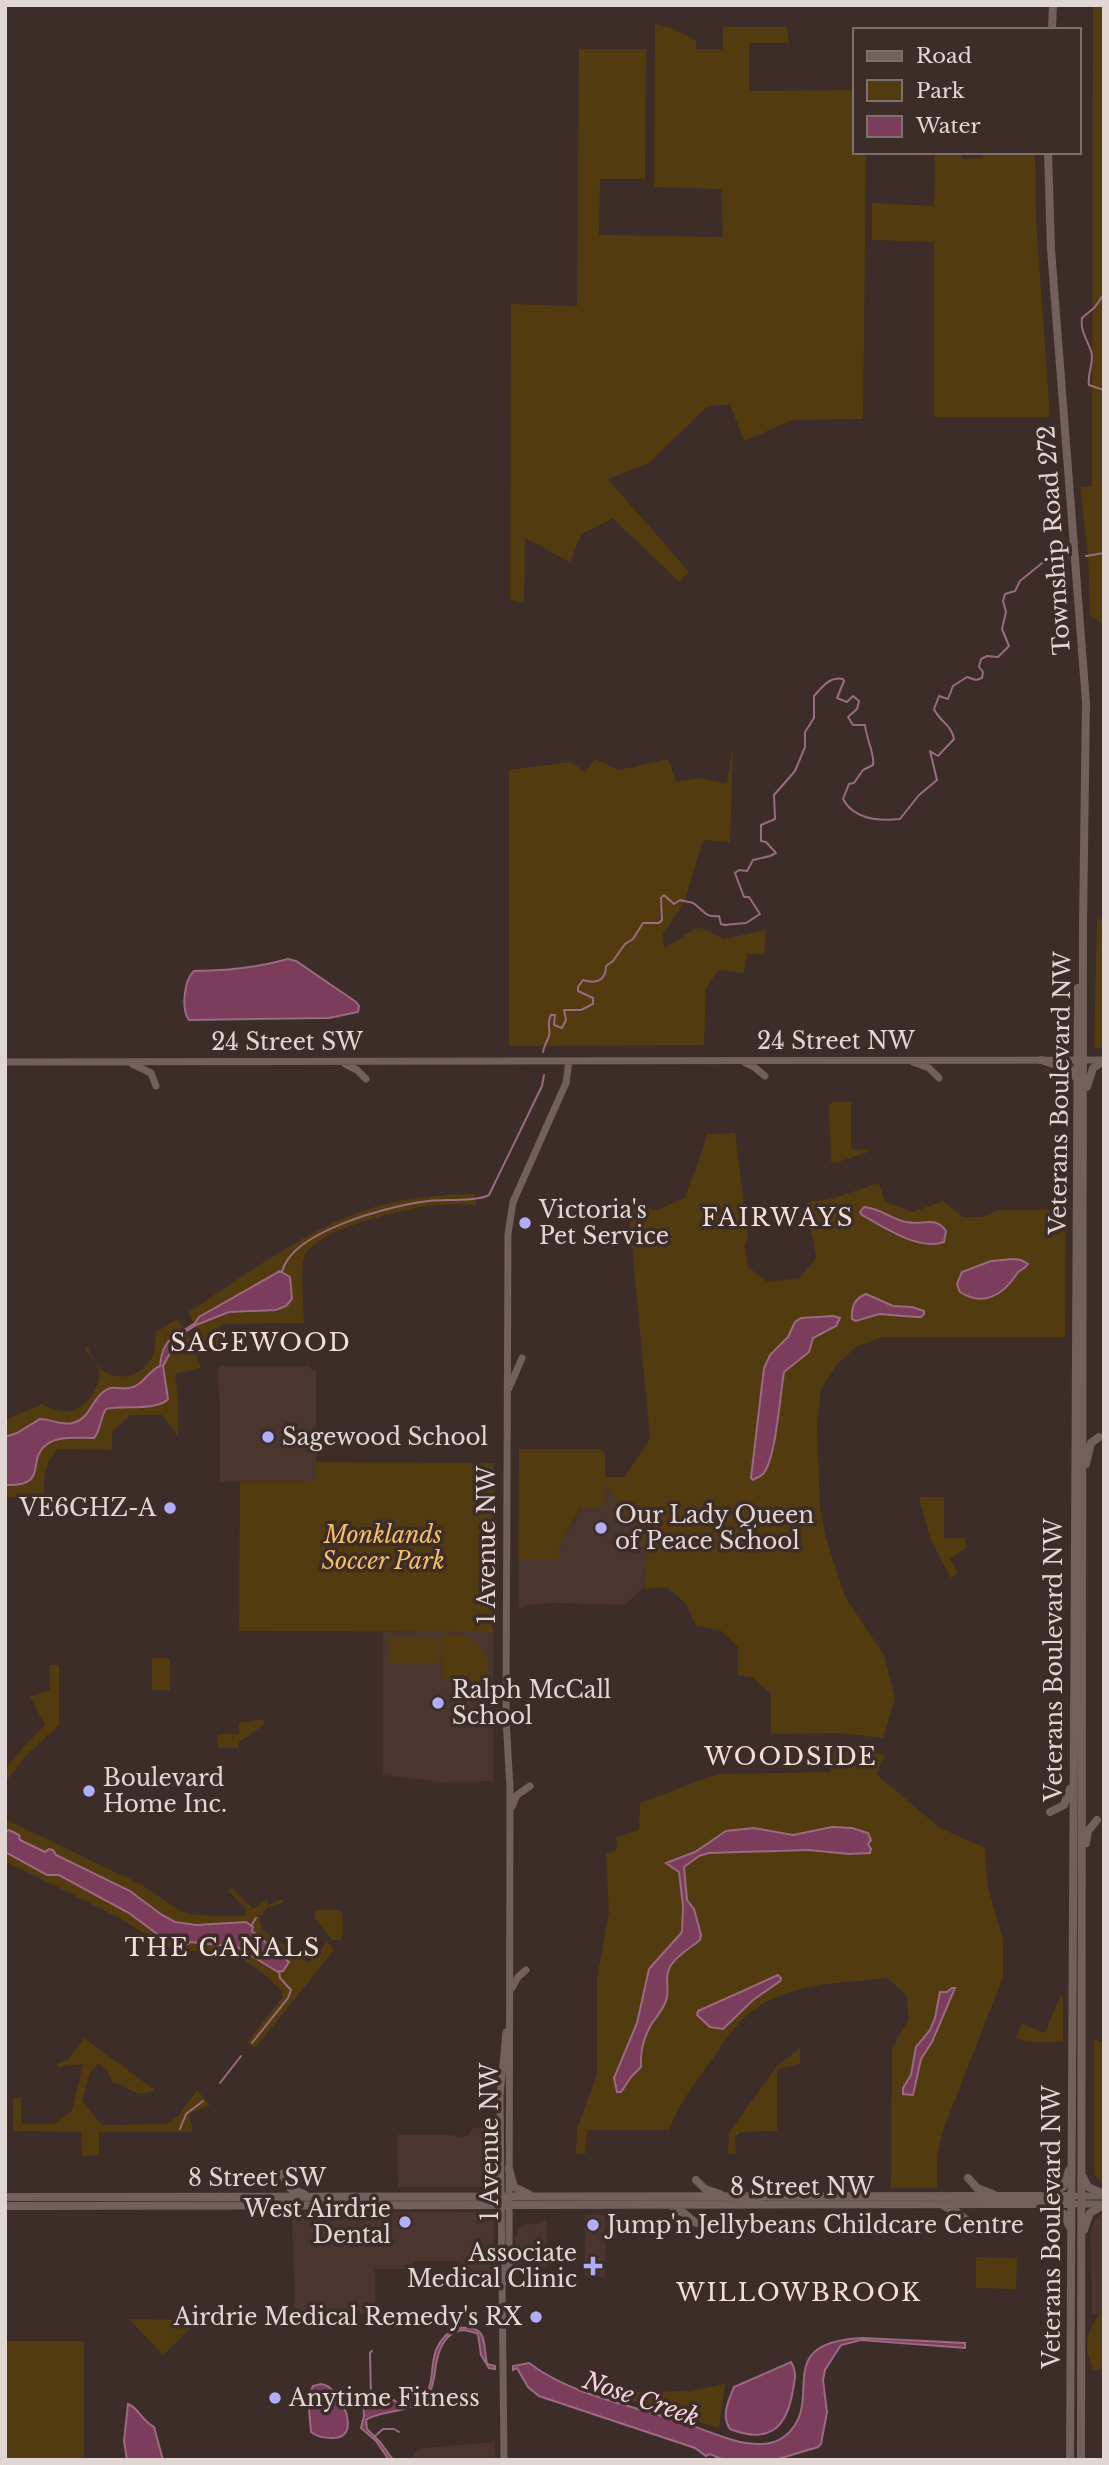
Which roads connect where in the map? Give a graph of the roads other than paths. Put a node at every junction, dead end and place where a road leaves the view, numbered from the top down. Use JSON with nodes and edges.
{"nodes":[{"id":1,"x":1053,"y":5,"type":"edge"},
{"id":2,"x":1052,"y":28,"type":"edge"},
{"id":3,"x":1048,"y":154,"type":"edge"},
{"id":4,"x":1083,"y":925,"type":"joint"},
{"id":5,"x":740,"y":1060,"type":"junction"},
{"id":6,"x":909,"y":1060,"type":"junction"},
{"id":7,"x":1041,"y":1060,"type":"junction"},
{"id":8,"x":1080,"y":1060,"type":"junction"},
{"id":9,"x":569,"y":1061,"type":"junction"},
{"id":10,"x":1104,"y":1061,"type":"edge"},
{"id":11,"x":5,"y":1062,"type":"edge"},
{"id":12,"x":128,"y":1062,"type":"junction"},
{"id":13,"x":342,"y":1062,"type":"junction"},
{"id":14,"x":765,"y":1076,"type":"dead end"},
{"id":15,"x":939,"y":1078,"type":"dead end"},
{"id":16,"x":366,"y":1079,"type":"dead end"},
{"id":17,"x":1077,"y":1079,"type":"junction"},
{"id":18,"x":156,"y":1086,"type":"dead end"},
{"id":19,"x":1083,"y":1107,"type":"junction"},
{"id":20,"x":522,"y":1358,"type":"dead end"},
{"id":21,"x":507,"y":1395,"type":"junction"},
{"id":22,"x":1099,"y":1437,"type":"dead end"},
{"id":23,"x":1082,"y":1484,"type":"junction"},
{"id":24,"x":1073,"y":1772,"type":"junction"},
{"id":25,"x":530,"y":1786,"type":"dead end"},
{"id":26,"x":510,"y":1811,"type":"junction"},
{"id":27,"x":1050,"y":1812,"type":"dead end"},
{"id":28,"x":1097,"y":1820,"type":"dead end"},
{"id":29,"x":1082,"y":1859,"type":"junction"},
{"id":30,"x":526,"y":1970,"type":"dead end"},
{"id":31,"x":510,"y":1996,"type":"junction"},
{"id":32,"x":1071,"y":2164,"type":"junction"},
{"id":33,"x":505,"y":2169,"type":"junction"},
{"id":34,"x":1081,"y":2169,"type":"junction"},
{"id":35,"x":282,"y":2175,"type":"dead end"},
{"id":36,"x":968,"y":2178,"type":"dead end"},
{"id":37,"x":696,"y":2180,"type":"dead end"},
{"id":38,"x":1104,"y":2195,"type":"edge"},
{"id":39,"x":729,"y":2196,"type":"junction"},
{"id":40,"x":999,"y":2196,"type":"junction"},
{"id":41,"x":1049,"y":2196,"type":"junction"},
{"id":42,"x":5,"y":2197,"type":"edge"},
{"id":43,"x":313,"y":2197,"type":"junction"},
{"id":44,"x":467,"y":2197,"type":"junction"},
{"id":45,"x":505,"y":2197,"type":"junction"},
{"id":46,"x":536,"y":2197,"type":"junction"},
{"id":47,"x":1076,"y":2200,"type":"junction"},
{"id":48,"x":1104,"y":2204,"type":"edge"},
{"id":49,"x":941,"y":2205,"type":"junction"},
{"id":50,"x":1036,"y":2205,"type":"junction"},
{"id":51,"x":5,"y":2206,"type":"edge"},
{"id":52,"x":668,"y":2206,"type":"junction"},
{"id":53,"x":504,"y":2207,"type":"junction"},
{"id":54,"x":968,"y":2222,"type":"dead end"},
{"id":55,"x":696,"y":2223,"type":"dead end"},
{"id":56,"x":1071,"y":2232,"type":"junction"},
{"id":57,"x":1080,"y":2243,"type":"junction"},
{"id":58,"x":504,"y":2460,"type":"edge"},
{"id":59,"x":1070,"y":2460,"type":"edge"},
{"id":60,"x":1081,"y":2460,"type":"edge"}],
"edges":[{"from":1,"to":2,"type":"main road"},
{"from":3,"to":4,"type":"main road","name":"Township Road 272"},
{"from":4,"to":8,"type":"main road","name":"Veterans Boulevard NW"},
{"from":5,"to":6,"type":"street","name":"24 Street NW"},
{"from":5,"to":9,"type":"street","name":"24 Street NW"},
{"from":5,"to":14,"type":"street"},
{"from":6,"to":7,"type":"street","name":"24 Street NW"},
{"from":6,"to":15,"type":"street"},
{"from":7,"to":8,"type":"street","name":"24 Street NW"},
{"from":7,"to":17,"type":"main road"},
{"from":8,"to":10,"type":"street","name":"24 Street NW"},
{"from":8,"to":17,"type":"main road","name":"Veterans Boulevard NW"},
{"from":8,"to":19,"type":"main road","name":"Veterans Boulevard NW"},
{"from":9,"to":13,"type":"street","name":"24 Street SW"},
{"from":9,"to":21,"type":"street","name":"1 Avenue NW"},
{"from":10,"to":19,"type":"main road"},
{"from":11,"to":12,"type":"street","name":"24 Street SW"},
{"from":12,"to":13,"type":"street","name":"24 Street SW"},
{"from":12,"to":18,"type":"street"},
{"from":13,"to":16,"type":"street"},
{"from":17,"to":24,"type":"main road","name":"Veterans Boulevard NW"},
{"from":19,"to":23,"type":"main road","name":"Veterans Boulevard NW"},
{"from":20,"to":21,"type":"street"},
{"from":21,"to":26,"type":"street","name":"1 Avenue NW"},
{"from":22,"to":23,"type":"main road"},
{"from":23,"to":29,"type":"main road","name":"Veterans Boulevard NW"},
{"from":24,"to":27,"type":"main road"},
{"from":24,"to":32,"type":"main road","name":"Veterans Boulevard NW"},
{"from":25,"to":26,"type":"street"},
{"from":26,"to":31,"type":"street","name":"1 Avenue NW"},
{"from":28,"to":29,"type":"main road"},
{"from":29,"to":34,"type":"main road","name":"Veterans Boulevard NW"},
{"from":30,"to":31,"type":"street"},
{"from":31,"to":33,"type":"street","name":"1 Avenue NW"},
{"from":32,"to":41,"type":"main road"},
{"from":32,"to":47,"type":"main road","name":"Veterans Boulevard NW"},
{"from":33,"to":44,"type":"main road"},
{"from":33,"to":45,"type":"street","name":"1 Avenue NW"},
{"from":33,"to":46,"type":"main road"},
{"from":34,"to":38,"type":"main road"},
{"from":34,"to":47,"type":"main road","name":"Veterans Boulevard NW"},
{"from":35,"to":43,"type":"main road"},
{"from":36,"to":40,"type":"main road"},
{"from":37,"to":39,"type":"main road"},
{"from":38,"to":47,"type":"street","name":"8 Street NW"},
{"from":39,"to":40,"type":"main road","name":"8 Street NW"},
{"from":39,"to":46,"type":"main road","name":"8 Street NW"},
{"from":40,"to":41,"type":"main road","name":"8 Street NW"},
{"from":41,"to":47,"type":"main road","name":"8 Street NW"},
{"from":42,"to":43,"type":"main road","name":"8 Street SW"},
{"from":43,"to":44,"type":"main road","name":"8 Street SW"},
{"from":44,"to":45,"type":"main road","name":"8 Street SW"},
{"from":45,"to":46,"type":"main road","name":"8 Street NW"},
{"from":45,"to":53,"type":"street","name":"1 Avenue NW"},
{"from":47,"to":48,"type":"street","name":"8 Street NW"},
{"from":47,"to":50,"type":"main road","name":"8 Street NW"},
{"from":47,"to":56,"type":"main road","name":"Veterans Boulevard NW"},
{"from":47,"to":57,"type":"main road","name":"Veterans Boulevard NW"},
{"from":48,"to":57,"type":"main road"},
{"from":49,"to":50,"type":"main road","name":"8 Street NW"},
{"from":49,"to":52,"type":"main road","name":"8 Street NW"},
{"from":49,"to":54,"type":"main road"},
{"from":50,"to":56,"type":"main road"},
{"from":51,"to":53,"type":"main road","name":"8 Street SW"},
{"from":52,"to":53,"type":"main road","name":"8 Street NW"},
{"from":52,"to":55,"type":"main road"},
{"from":53,"to":58,"type":"street","name":"1 Avenue NW"},
{"from":56,"to":59,"type":"main road","name":"Veterans Boulevard NW"},
{"from":57,"to":60,"type":"main road","name":"Veterans Boulevard NW"}]}
